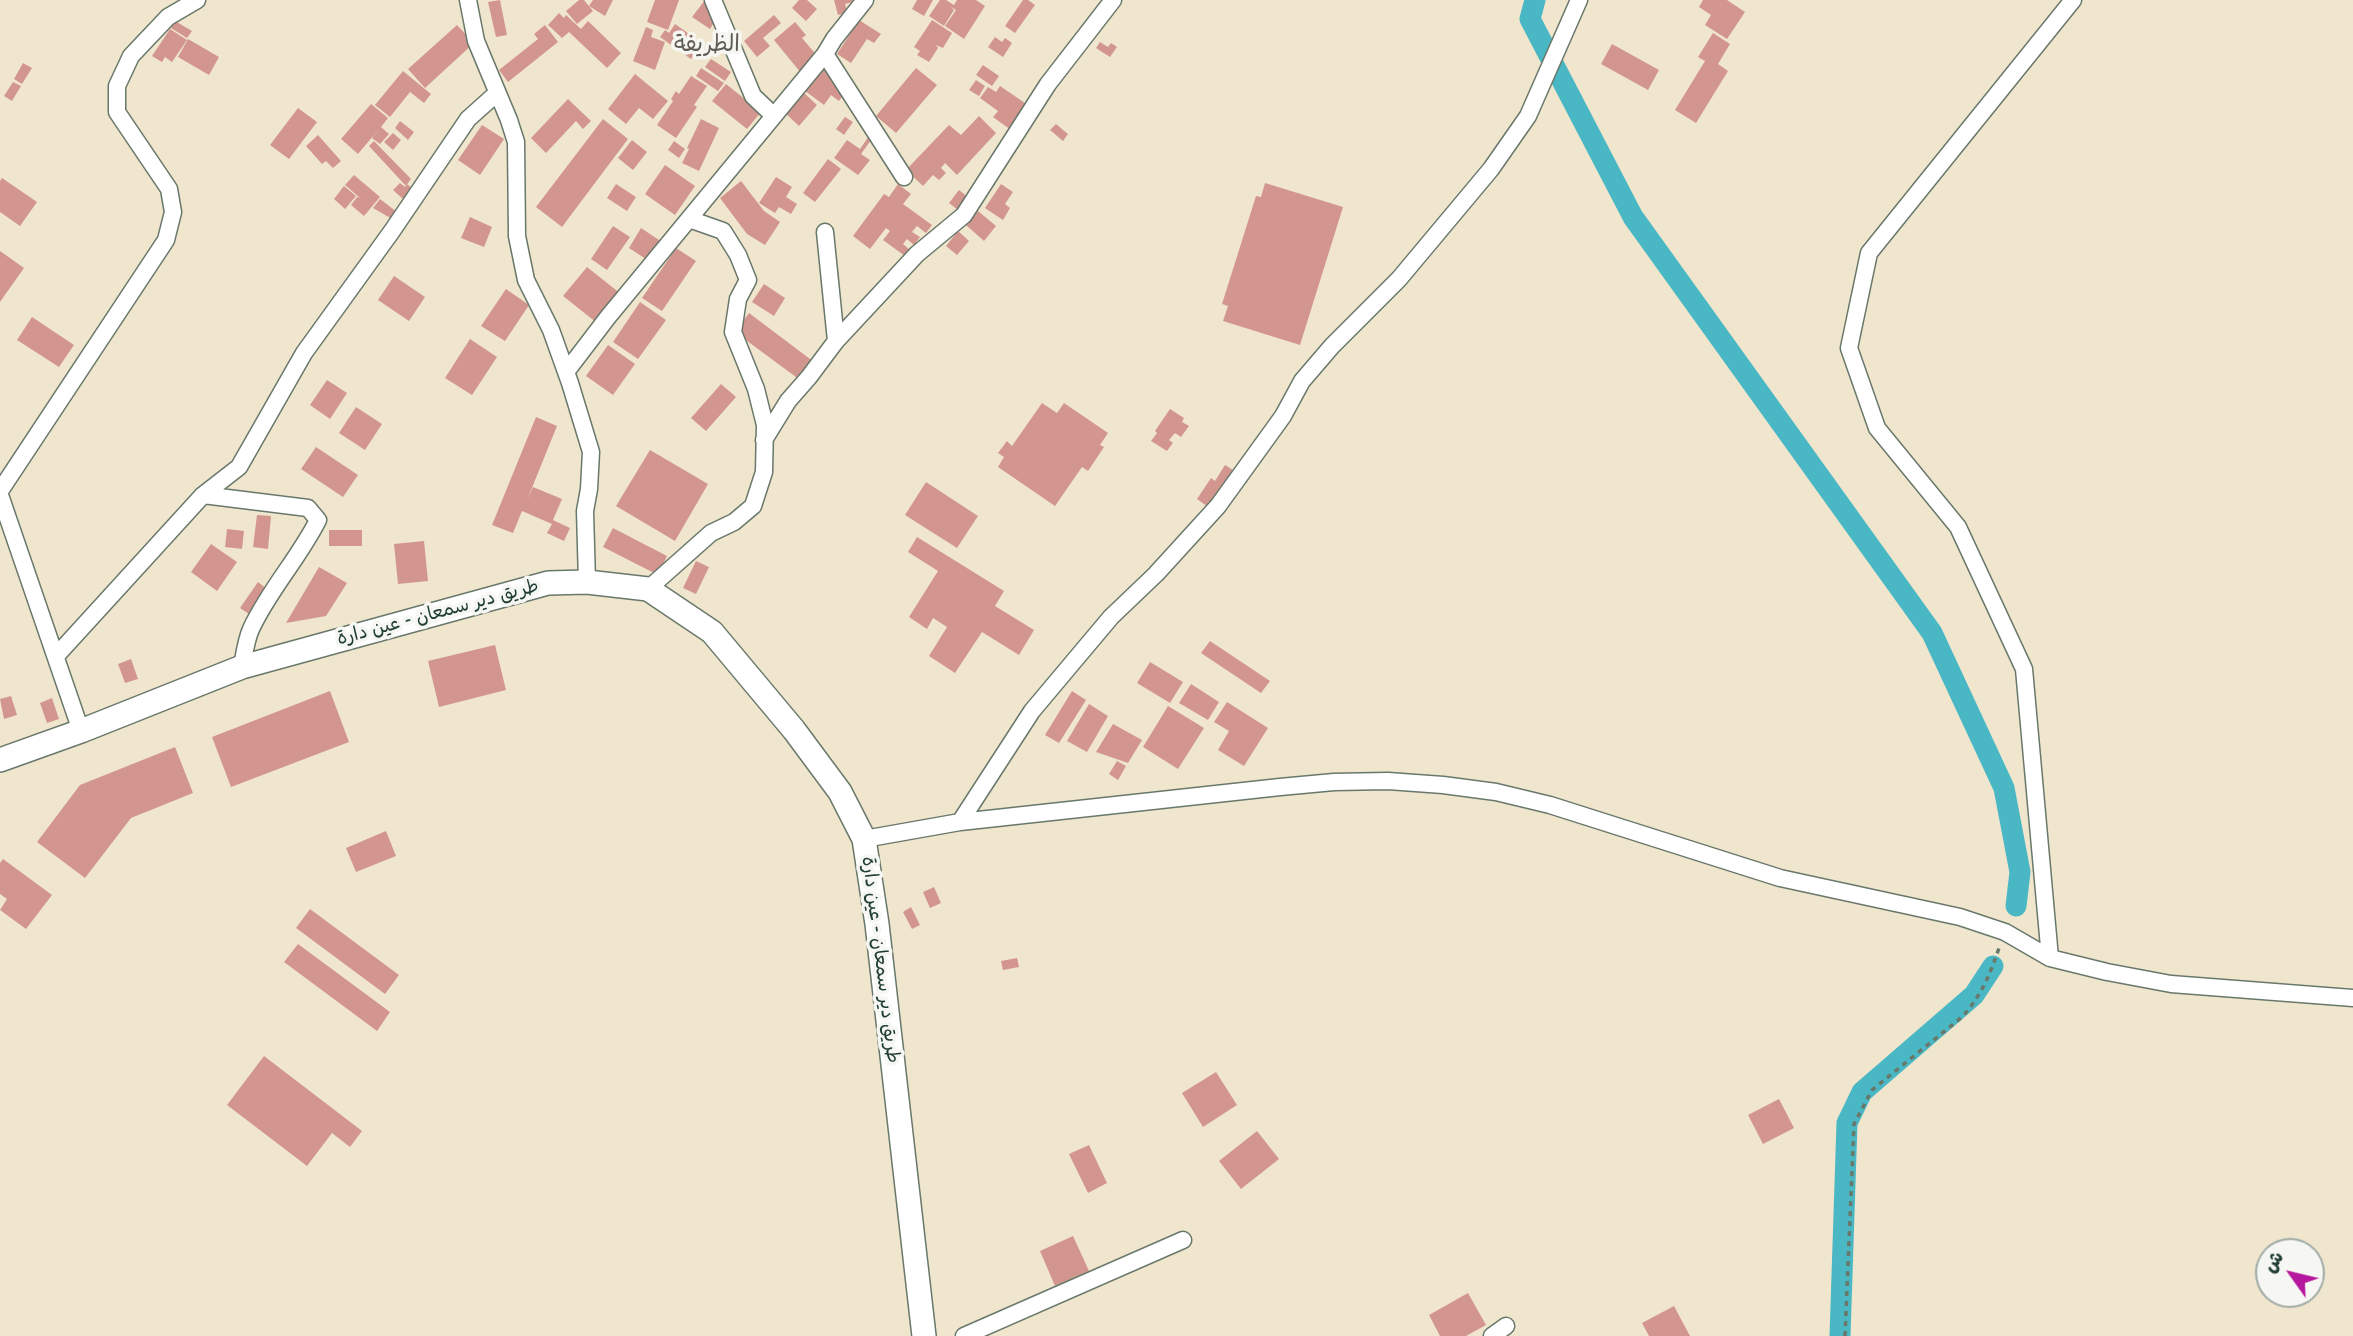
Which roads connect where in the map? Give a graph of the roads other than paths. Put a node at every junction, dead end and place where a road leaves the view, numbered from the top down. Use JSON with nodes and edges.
{"nodes":[{"id":1,"x":468,"y":0,"type":"edge"},
{"id":2,"x":713,"y":0,"type":"edge"},
{"id":3,"x":865,"y":0,"type":"edge"},
{"id":4,"x":1113,"y":0,"type":"edge"},
{"id":5,"x":1579,"y":0,"type":"edge"},
{"id":6,"x":2073,"y":0,"type":"edge"},
{"id":7,"x":191,"y":1,"type":"edge"},
{"id":8,"x":825,"y":54,"type":"junction"},
{"id":9,"x":497,"y":93,"type":"junction"},
{"id":10,"x":773,"y":115,"type":"junction"},
{"id":11,"x":904,"y":177,"type":"dead end"},
{"id":12,"x":689,"y":219,"type":"junction"},
{"id":13,"x":825,"y":232,"type":"dead end"},
{"id":14,"x":836,"y":341,"type":"junction"},
{"id":15,"x":566,"y":372,"type":"junction"},
{"id":16,"x":764,"y":440,"type":"junction"},
{"id":17,"x":0,"y":493,"type":"edge"},
{"id":18,"x":203,"y":495,"type":"junction"},
{"id":19,"x":587,"y":582,"type":"junction"},
{"id":20,"x":648,"y":589,"type":"junction"},
{"id":21,"x":57,"y":656,"type":"junction"},
{"id":22,"x":242,"y":667,"type":"junction"},
{"id":23,"x":81,"y":732,"type":"junction"},
{"id":24,"x":0,"y":760,"type":"edge"},
{"id":25,"x":960,"y":822,"type":"junction"},
{"id":26,"x":864,"y":839,"type":"junction"},
{"id":27,"x":2050,"y":958,"type":"junction"},
{"id":28,"x":2353,"y":998,"type":"edge"},
{"id":29,"x":1183,"y":1240,"type":"dead end"},
{"id":30,"x":1506,"y":1326,"type":"dead end"},
{"id":31,"x":924,"y":1336,"type":"edge"},
{"id":32,"x":964,"y":1336,"type":"edge"},
{"id":33,"x":1492,"y":1336,"type":"edge"}],
"edges":[{"from":1,"to":9,"type":"street"},
{"from":2,"to":10,"type":"street"},
{"from":3,"to":8,"type":"street"},
{"from":4,"to":14,"type":"street"},
{"from":5,"to":25,"type":"street"},
{"from":6,"to":27,"type":"street"},
{"from":7,"to":17,"type":"street"},
{"from":8,"to":10,"type":"street"},
{"from":8,"to":11,"type":"street"},
{"from":9,"to":15,"type":"street"},
{"from":9,"to":18,"type":"street"},
{"from":10,"to":12,"type":"street"},
{"from":12,"to":15,"type":"street"},
{"from":12,"to":16,"type":"street"},
{"from":13,"to":14,"type":"street"},
{"from":14,"to":16,"type":"street"},
{"from":15,"to":19,"type":"street"},
{"from":16,"to":20,"type":"street"},
{"from":17,"to":21,"type":"street"},
{"from":18,"to":21,"type":"street"},
{"from":18,"to":22,"type":"street"},
{"from":19,"to":20,"type":"main road","name":"طريق دير سمعان - عين دارة"},
{"from":19,"to":22,"type":"main road","name":"طريق دير سمعان - عين دارة"},
{"from":20,"to":26,"type":"main road","name":"طريق دير سمعان - عين دارة"},
{"from":21,"to":23,"type":"street"},
{"from":22,"to":23,"type":"main road","name":"طريق دير سمعان - عين دارة"},
{"from":23,"to":24,"type":"main road","name":"طريق دير سمعان - عين دارة"},
{"from":25,"to":26,"type":"street"},
{"from":25,"to":27,"type":"street"},
{"from":26,"to":31,"type":"main road","name":"طريق دير سمعان - عين دارة"},
{"from":27,"to":28,"type":"street"},
{"from":29,"to":32,"type":"street"},
{"from":30,"to":33,"type":"street"}]}
